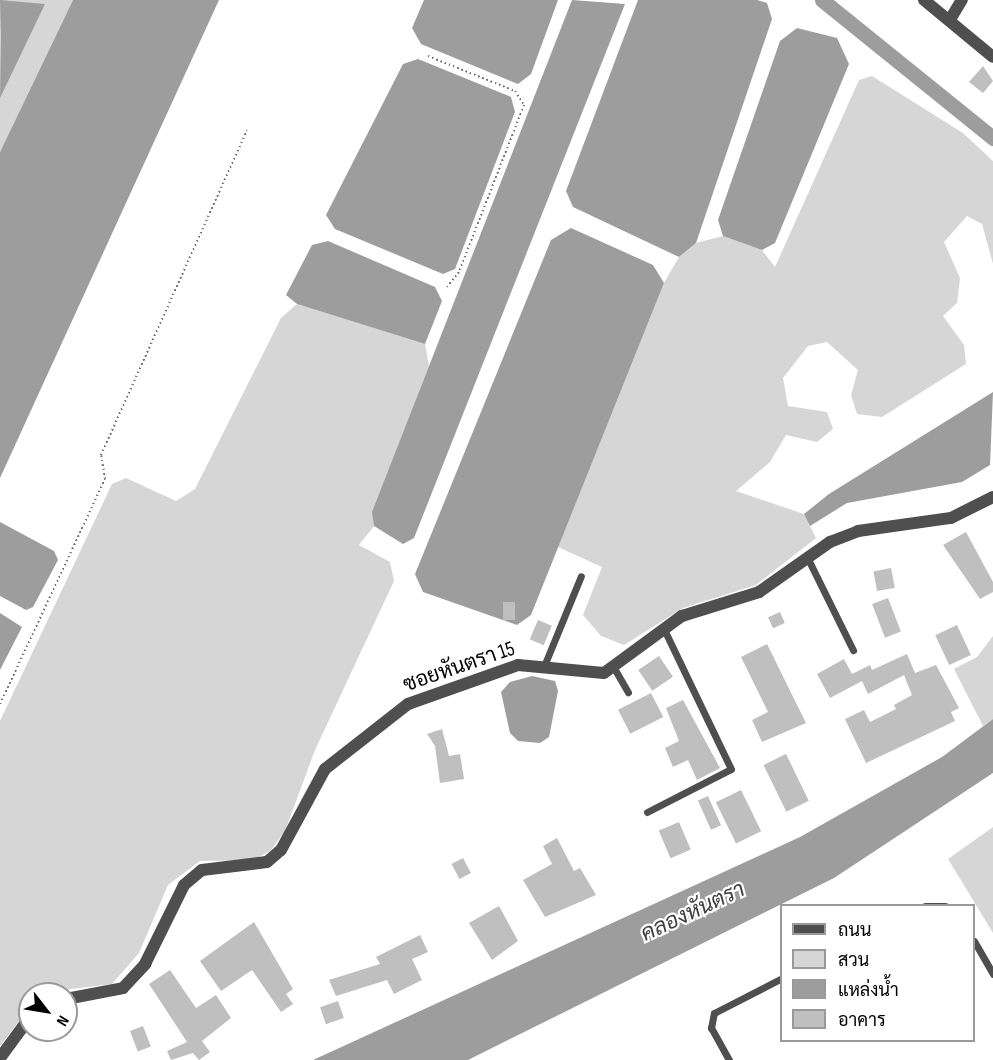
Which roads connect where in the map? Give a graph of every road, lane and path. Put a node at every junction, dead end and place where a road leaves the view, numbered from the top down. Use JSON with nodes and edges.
{"nodes":[{"id":1,"x":924,"y":0,"type":"edge"},
{"id":2,"x":962,"y":0,"type":"edge"},
{"id":3,"x":951,"y":18,"type":"junction"},
{"id":4,"x":428,"y":56,"type":"dead end"},
{"id":5,"x":993,"y":57,"type":"edge"},
{"id":6,"x":247,"y":130,"type":"dead end"},
{"id":7,"x":447,"y":287,"type":"dead end"},
{"id":8,"x":993,"y":497,"type":"edge"},
{"id":9,"x":807,"y":557,"type":"junction"},
{"id":10,"x":581,"y":576,"type":"dead end"},
{"id":11,"x":663,"y":627,"type":"junction"},
{"id":12,"x":853,"y":650,"type":"dead end"},
{"id":13,"x":544,"y":666,"type":"junction"},
{"id":14,"x":614,"y":668,"type":"junction"},
{"id":15,"x":628,"y":692,"type":"dead end"},
{"id":16,"x":0,"y":704,"type":"edge"},
{"id":17,"x":646,"y":812,"type":"dead end"},
{"id":18,"x":975,"y":943,"type":"edge"},
{"id":19,"x":993,"y":974,"type":"edge"},
{"id":20,"x":780,"y":979,"type":"edge"},
{"id":21,"x":78,"y":997,"type":"edge"},
{"id":22,"x":18,"y":1033,"type":"edge"},
{"id":23,"x":0,"y":1058,"type":"edge"},
{"id":24,"x":729,"y":1060,"type":"edge"}],
"edges":[{"from":1,"to":3,"type":"street"},
{"from":2,"to":3,"type":"street"},
{"from":3,"to":5,"type":"street"},
{"from":4,"to":7,"type":"path"},
{"from":6,"to":16,"type":"path"},
{"from":8,"to":9,"type":"street","name":"ซอยหันตรา 15"},
{"from":9,"to":11,"type":"street","name":"ซอยหันตรา 15"},
{"from":9,"to":12,"type":"lane"},
{"from":10,"to":13,"type":"lane"},
{"from":11,"to":14,"type":"street","name":"ซอยหันตรา 15"},
{"from":11,"to":17,"type":"lane"},
{"from":13,"to":14,"type":"street","name":"ซอยหันตรา 15"},
{"from":13,"to":21,"type":"street","name":"ซอยหันตรา 15"},
{"from":14,"to":15,"type":"lane"},
{"from":18,"to":19,"type":"lane"},
{"from":20,"to":24,"type":"lane"},
{"from":22,"to":23,"type":"street"}]}
